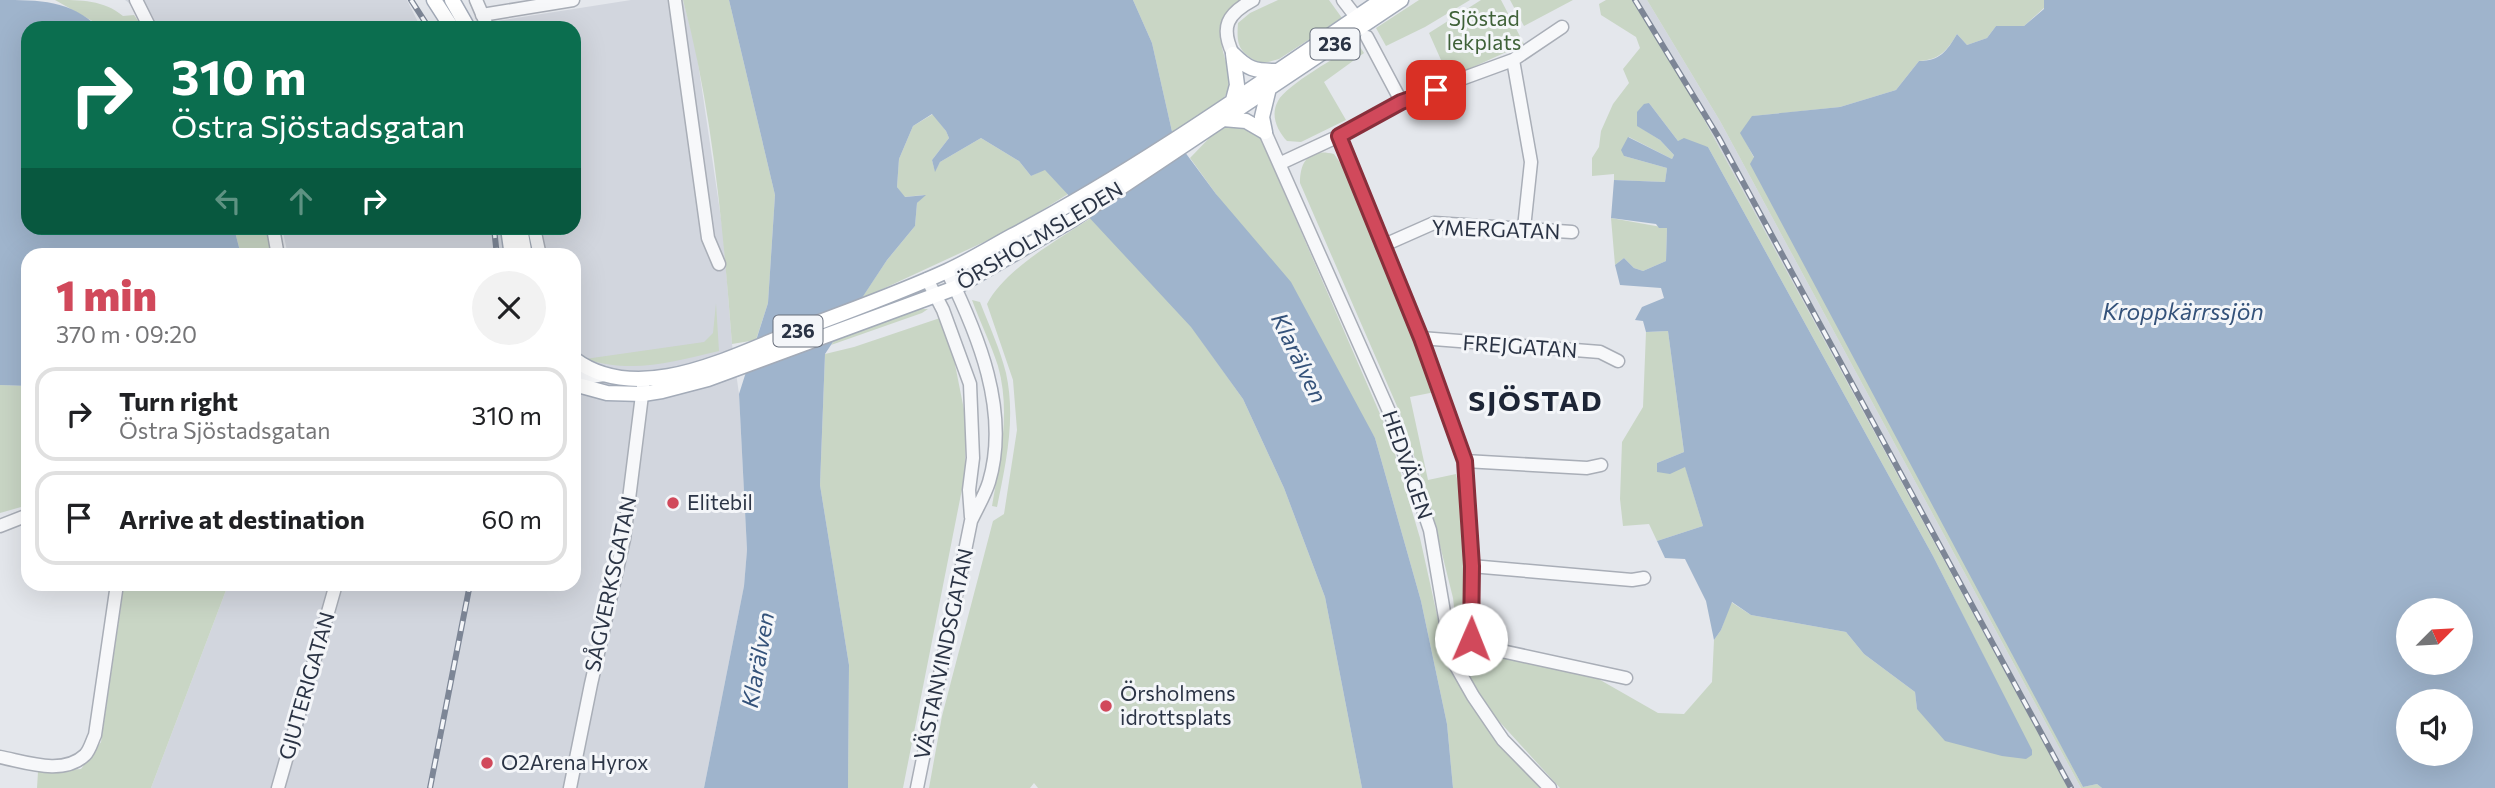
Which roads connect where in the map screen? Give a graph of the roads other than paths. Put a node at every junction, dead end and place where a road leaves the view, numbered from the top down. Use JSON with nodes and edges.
{"nodes":[{"id":1,"x":136,"y":0,"type":"edge"},
{"id":2,"x":434,"y":0,"type":"edge"},
{"id":3,"x":452,"y":0,"type":"edge"},
{"id":4,"x":476,"y":0,"type":"edge"},
{"id":5,"x":573,"y":0,"type":"edge"},
{"id":6,"x":675,"y":0,"type":"edge"},
{"id":7,"x":1253,"y":0,"type":"edge"},
{"id":8,"x":1343,"y":0,"type":"edge"},
{"id":9,"x":1382,"y":0,"type":"edge"},
{"id":10,"x":1401,"y":0,"type":"edge"},
{"id":11,"x":1353,"y":13,"type":"dead end"},
{"id":12,"x":482,"y":15,"type":"junction"},
{"id":13,"x":146,"y":21,"type":"edge"},
{"id":14,"x":448,"y":21,"type":"edge"},
{"id":15,"x":464,"y":21,"type":"edge"},
{"id":16,"x":485,"y":21,"type":"edge"},
{"id":17,"x":1562,"y":27,"type":"dead end"},
{"id":18,"x":1367,"y":37,"type":"dead end"},
{"id":19,"x":1233,"y":54,"type":"junction"},
{"id":20,"x":1513,"y":60,"type":"junction"},
{"id":21,"x":1277,"y":71,"type":"junction"},
{"id":22,"x":1269,"y":88,"type":"junction"},
{"id":23,"x":1233,"y":100,"type":"junction"},
{"id":24,"x":1401,"y":102,"type":"junction"},
{"id":25,"x":1223,"y":119,"type":"junction"},
{"id":26,"x":1265,"y":132,"type":"junction"},
{"id":27,"x":1193,"y":134,"type":"junction"},
{"id":28,"x":1339,"y":136,"type":"junction"},
{"id":29,"x":1281,"y":163,"type":"junction"},
{"id":30,"x":1069,"y":214,"type":"junction"},
{"id":31,"x":1524,"y":228,"type":"junction"},
{"id":32,"x":1572,"y":232,"type":"dead end"},
{"id":33,"x":1382,"y":246,"type":"junction"},
{"id":34,"x":719,"y":264,"type":"dead end"},
{"id":35,"x":947,"y":271,"type":"junction"},
{"id":36,"x":928,"y":279,"type":"junction"},
{"id":37,"x":955,"y":288,"type":"junction"},
{"id":38,"x":936,"y":296,"type":"junction"},
{"id":39,"x":1421,"y":338,"type":"junction"},
{"id":40,"x":1618,"y":361,"type":"dead end"},
{"id":41,"x":581,"y":363,"type":"edge"},
{"id":42,"x":581,"y":372,"type":"edge"},
{"id":43,"x":706,"y":373,"type":"junction"},
{"id":44,"x":604,"y":375,"type":"junction"},
{"id":45,"x":643,"y":379,"type":"junction"},
{"id":46,"x":581,"y":387,"type":"edge"},
{"id":47,"x":643,"y":394,"type":"junction"},
{"id":48,"x":1465,"y":461,"type":"junction"},
{"id":49,"x":1601,"y":465,"type":"dead end"},
{"id":50,"x":21,"y":518,"type":"edge"},
{"id":51,"x":971,"y":521,"type":"junction"},
{"id":52,"x":0,"y":526,"type":"edge"},
{"id":53,"x":1472,"y":566,"type":"junction"},
{"id":54,"x":1644,"y":578,"type":"dead end"},
{"id":55,"x":116,"y":591,"type":"edge"},
{"id":56,"x":334,"y":591,"type":"edge"},
{"id":57,"x":1626,"y":678,"type":"dead end"},
{"id":58,"x":0,"y":757,"type":"edge"},
{"id":59,"x":278,"y":788,"type":"edge"},
{"id":60,"x":570,"y":788,"type":"edge"},
{"id":61,"x":917,"y":788,"type":"edge"},
{"id":62,"x":1550,"y":788,"type":"edge"}],
"edges":[{"from":1,"to":13,"type":"street"},
{"from":2,"to":14,"type":"main road"},
{"from":3,"to":15,"type":"main road"},
{"from":4,"to":12,"type":"street"},
{"from":5,"to":12,"type":"street"},
{"from":6,"to":34,"type":"street"},
{"from":7,"to":19,"type":"street"},
{"from":8,"to":11,"type":"street"},
{"from":9,"to":21,"type":"main road","name":"ÖRSHOLMSLEDEN","number":"236"},
{"from":10,"to":22,"type":"main road","name":"ÖRSHOLMSLEDEN","number":"236"},
{"from":12,"to":16,"type":"street"},
{"from":17,"to":20,"type":"street"},
{"from":18,"to":24,"type":"street"},
{"from":19,"to":21,"type":"main road"},
{"from":19,"to":23,"type":"main road"},
{"from":20,"to":24,"type":"street"},
{"from":20,"to":31,"type":"street"},
{"from":21,"to":23,"type":"main road","name":"ÖRSHOLMSLEDEN","number":"236"},
{"from":22,"to":25,"type":"main road","name":"ÖRSHOLMSLEDEN","number":"236"},
{"from":22,"to":26,"type":"main road"},
{"from":23,"to":27,"type":"main road","name":"ÖRSHOLMSLEDEN","number":"236"},
{"from":24,"to":28,"type":"street"},
{"from":25,"to":26,"type":"main road"},
{"from":25,"to":27,"type":"main road","name":"ÖRSHOLMSLEDEN","number":"236"},
{"from":26,"to":29,"type":"street","name":"HEDVÄGEN"},
{"from":27,"to":30,"type":"main road","name":"ÖRSHOLMSLEDEN","number":"236"},
{"from":28,"to":29,"type":"street"},
{"from":28,"to":33,"type":"street"},
{"from":29,"to":62,"type":"street","name":"HEDVÄGEN"},
{"from":30,"to":35,"type":"main road","name":"ÖRSHOLMSLEDEN","number":"236"},
{"from":30,"to":37,"type":"main road","name":"ÖRSHOLMSLEDEN","number":"236"},
{"from":31,"to":32,"type":"street","name":"YMERGATAN"},
{"from":31,"to":33,"type":"street","name":"YMERGATAN"},
{"from":33,"to":39,"type":"street"},
{"from":35,"to":36,"type":"main road","name":"ÖRSHOLMSLEDEN","number":"236"},
{"from":35,"to":37,"type":"street","name":"VÄSTANVINDSGATAN"},
{"from":36,"to":38,"type":"street","name":"VÄSTANVINDSGATAN"},
{"from":36,"to":43,"type":"main road","name":"ÖRSHOLMSLEDEN","number":"236"},
{"from":37,"to":38,"type":"main road","name":"ÖRSHOLMSLEDEN","number":"236"},
{"from":37,"to":51,"type":"street","name":"VÄSTANVINDSGATAN"},
{"from":38,"to":43,"type":"main road","name":"ÖRSHOLMSLEDEN","number":"236"},
{"from":38,"to":51,"type":"street","name":"VÄSTANVINDSGATAN"},
{"from":39,"to":40,"type":"street","name":"FREJGATAN"},
{"from":39,"to":48,"type":"street"},
{"from":41,"to":44,"type":"main road","number":"236"},
{"from":42,"to":44,"type":"street"},
{"from":43,"to":45,"type":"main road","name":"ÖRSHOLMSLEDEN","number":"236"},
{"from":43,"to":47,"type":"main road","name":"ÖRSHOLMSLEDEN","number":"236"},
{"from":44,"to":45,"type":"main road","number":"236"},
{"from":45,"to":47,"type":"street","name":"SÅGVERKSGATAN"},
{"from":46,"to":47,"type":"main road","number":"236"},
{"from":47,"to":60,"type":"street","name":"SÅGVERKSGATAN"},
{"from":48,"to":49,"type":"street"},
{"from":48,"to":53,"type":"street"},
{"from":50,"to":52,"type":"street"},
{"from":51,"to":61,"type":"street","name":"VÄSTANVINDSGATAN"},
{"from":53,"to":54,"type":"street"},
{"from":53,"to":57,"type":"street"},
{"from":55,"to":58,"type":"street"},
{"from":56,"to":59,"type":"street","name":"GJUTERIGATAN"}]}
